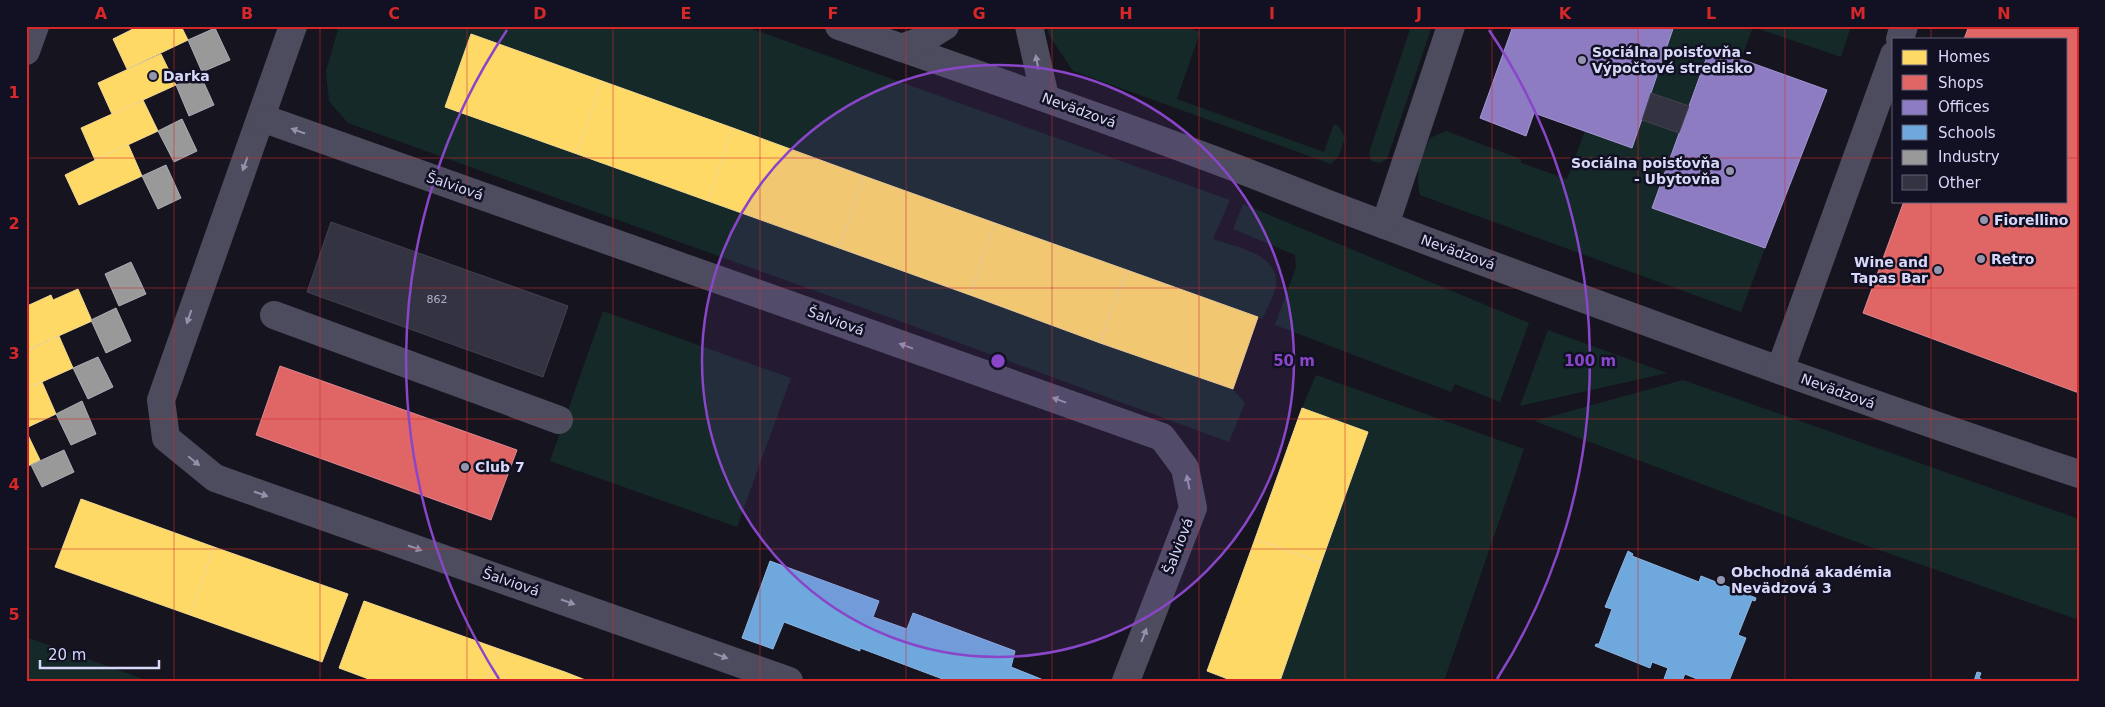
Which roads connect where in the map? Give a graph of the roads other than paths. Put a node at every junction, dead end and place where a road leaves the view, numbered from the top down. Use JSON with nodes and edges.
{"nodes":[{"id":1,"x":35,"y":26,"type":"edge"},
{"id":2,"x":293,"y":26,"type":"edge"},
{"id":3,"x":839,"y":26,"type":"edge"},
{"id":4,"x":945,"y":26,"type":"edge"},
{"id":5,"x":1029,"y":26,"type":"edge"},
{"id":6,"x":1451,"y":26,"type":"edge"},
{"id":7,"x":1904,"y":26,"type":"edge"},
{"id":8,"x":1900,"y":38,"type":"edge"},
{"id":9,"x":901,"y":48,"type":"junction"},
{"id":10,"x":26,"y":51,"type":"edge"},
{"id":11,"x":1892,"y":61,"type":"edge"},
{"id":12,"x":1045,"y":97,"type":"junction"},
{"id":13,"x":262,"y":118,"type":"junction"},
{"id":14,"x":1385,"y":225,"type":"junction"},
{"id":15,"x":274,"y":315,"type":"dead end"},
{"id":16,"x":1780,"y":370,"type":"junction"},
{"id":17,"x":560,"y":420,"type":"dead end"},
{"id":18,"x":2079,"y":474,"type":"edge"},
{"id":19,"x":789,"y":681,"type":"edge"},
{"id":20,"x":1126,"y":681,"type":"edge"}],
"edges":[{"from":1,"to":10,"type":"street"},
{"from":2,"to":13,"type":"street","name":"Šalviová"},
{"from":3,"to":9,"type":"street","name":"Nevädzová"},
{"from":4,"to":9,"type":"street"},
{"from":12,"to":5,"type":"street","one_way":true},
{"from":6,"to":14,"type":"street"},
{"from":7,"to":8,"type":"street"},
{"from":9,"to":12,"type":"street","name":"Nevädzová"},
{"from":11,"to":16,"type":"street"},
{"from":12,"to":14,"type":"street","name":"Nevädzová"},
{"from":13,"to":19,"type":"street","name":"Šalviová","one_way":true},
{"from":20,"to":13,"type":"street","name":"Šalviová","one_way":true},
{"from":14,"to":16,"type":"street","name":"Nevädzová"},
{"from":15,"to":17,"type":"street"},
{"from":16,"to":18,"type":"street","name":"Nevädzová"}]}
